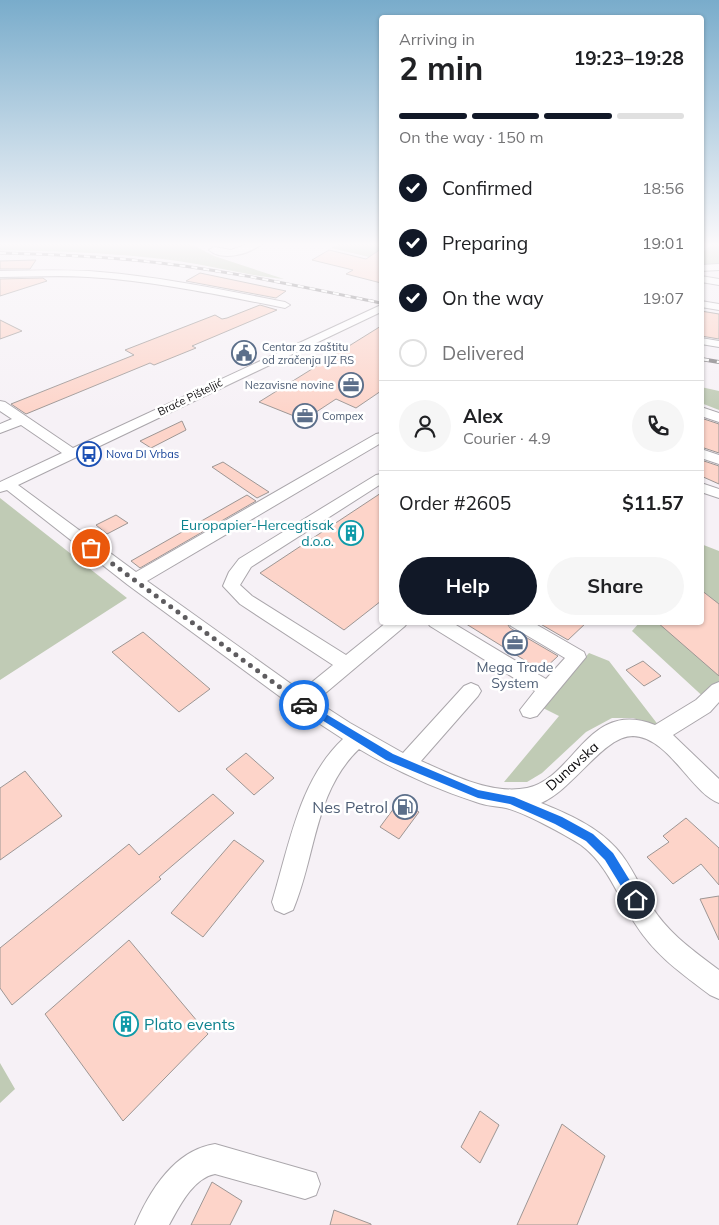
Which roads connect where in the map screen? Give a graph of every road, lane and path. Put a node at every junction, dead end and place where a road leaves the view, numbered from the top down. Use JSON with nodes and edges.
{"nodes":[{"id":1,"x":260,"y":300,"type":"edge"},
{"id":2,"x":704,"y":304,"type":"edge"},
{"id":3,"x":285,"y":305,"type":"dead end"},
{"id":4,"x":719,"y":307,"type":"edge"},
{"id":5,"x":379,"y":309,"type":"edge"},
{"id":6,"x":704,"y":342,"type":"edge"},
{"id":7,"x":719,"y":344,"type":"edge"},
{"id":8,"x":0,"y":405,"type":"edge"},
{"id":9,"x":704,"y":412,"type":"edge"},
{"id":10,"x":719,"y":418,"type":"edge"},
{"id":11,"x":22,"y":420,"type":"junction"},
{"id":12,"x":0,"y":429,"type":"edge"},
{"id":13,"x":379,"y":438,"type":"edge"},
{"id":14,"x":72,"y":454,"type":"junction"},
{"id":15,"x":704,"y":454,"type":"edge"},
{"id":16,"x":719,"y":460,"type":"edge"},
{"id":17,"x":379,"y":479,"type":"edge"},
{"id":18,"x":4,"y":486,"type":"edge"},
{"id":19,"x":704,"y":488,"type":"edge"},
{"id":20,"x":719,"y":494,"type":"edge"},
{"id":21,"x":134,"y":580,"type":"junction"},
{"id":22,"x":395,"y":625,"type":"edge"},
{"id":23,"x":441,"y":625,"type":"edge"},
{"id":24,"x":522,"y":625,"type":"edge"},
{"id":25,"x":347,"y":665,"type":"junction"},
{"id":26,"x":548,"y":690,"type":"junction"},
{"id":27,"x":719,"y":690,"type":"edge"},
{"id":28,"x":471,"y":691,"type":"dead end"},
{"id":29,"x":301,"y":702,"type":"junction"},
{"id":30,"x":530,"y":710,"type":"dead end"},
{"id":31,"x":656,"y":734,"type":"junction"},
{"id":32,"x":357,"y":738,"type":"junction"},
{"id":33,"x":406,"y":764,"type":"junction"},
{"id":34,"x":719,"y":794,"type":"edge"},
{"id":35,"x":511,"y":800,"type":"junction"},
{"id":36,"x":284,"y":902,"type":"dead end"},
{"id":37,"x":719,"y":986,"type":"edge"},
{"id":38,"x":304,"y":1184,"type":"dead end"},
{"id":39,"x":151,"y":1225,"type":"edge"}],
"edges":[{"from":1,"to":3,"type":"street"},
{"from":2,"to":4,"type":"street"},
{"from":5,"to":14,"type":"street","name":"Braće Pišteljić"},
{"from":6,"to":7,"type":"street"},
{"from":8,"to":11,"type":"street"},
{"from":9,"to":10,"type":"street"},
{"from":11,"to":12,"type":"street"},
{"from":11,"to":14,"type":"street"},
{"from":13,"to":21,"type":"street"},
{"from":14,"to":18,"type":"street","name":"Braće Pišteljić"},
{"from":15,"to":16,"type":"street"},
{"from":17,"to":25,"type":"street"},
{"from":18,"to":21,"type":"street","name":"Dunavska"},
{"from":19,"to":20,"type":"street"},
{"from":21,"to":29,"type":"street","name":"Dunavska"},
{"from":22,"to":25,"type":"street"},
{"from":23,"to":26,"type":"street"},
{"from":24,"to":26,"type":"street"},
{"from":25,"to":29,"type":"street"},
{"from":26,"to":30,"type":"street"},
{"from":27,"to":31,"type":"street"},
{"from":28,"to":33,"type":"street"},
{"from":29,"to":32,"type":"street","name":"Dunavska"},
{"from":31,"to":34,"type":"street","name":"Dunavska"},
{"from":31,"to":35,"type":"street","name":"Dunavska"},
{"from":32,"to":33,"type":"street","name":"Dunavska"},
{"from":32,"to":36,"type":"street"},
{"from":33,"to":35,"type":"street","name":"Dunavska"},
{"from":35,"to":37,"type":"street"},
{"from":38,"to":39,"type":"street"}]}
